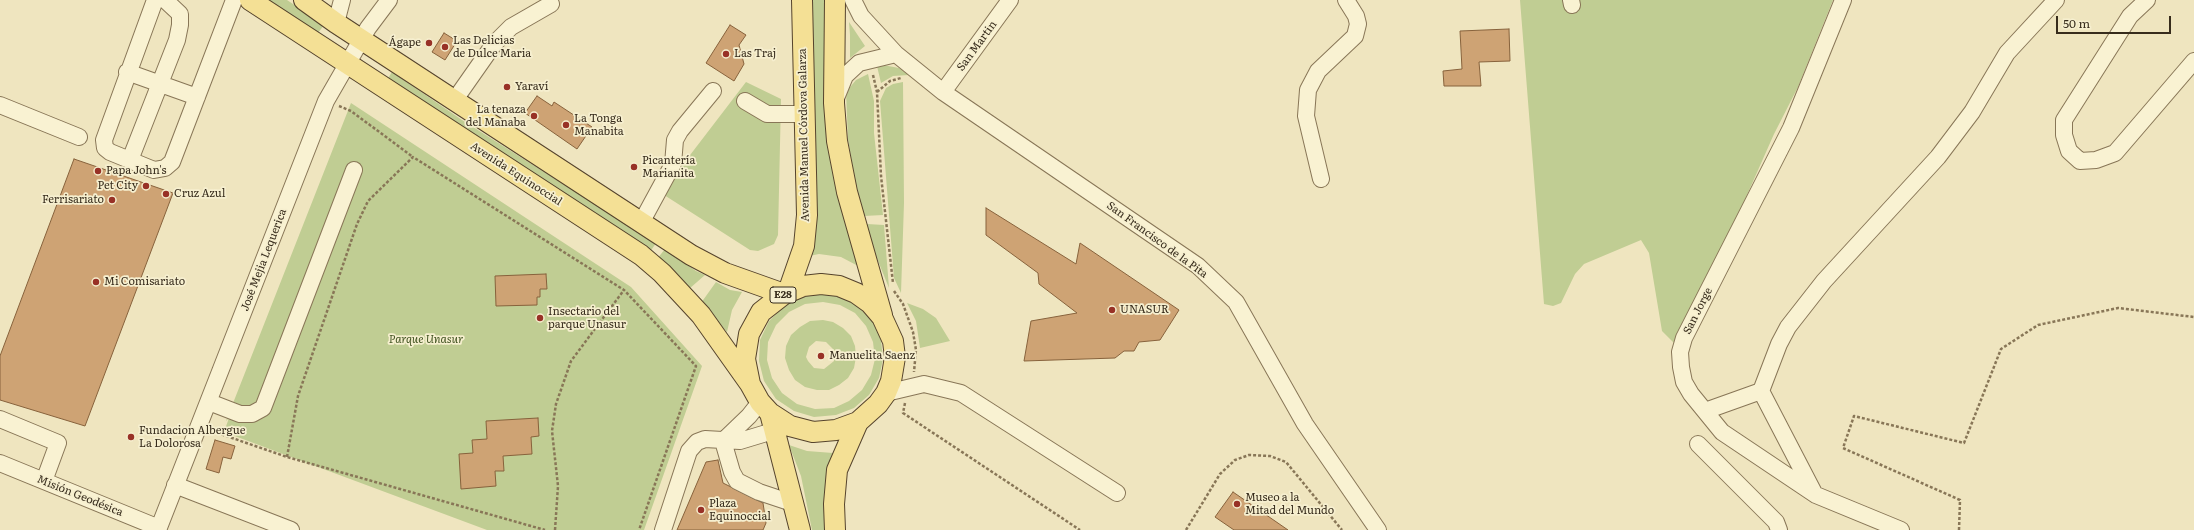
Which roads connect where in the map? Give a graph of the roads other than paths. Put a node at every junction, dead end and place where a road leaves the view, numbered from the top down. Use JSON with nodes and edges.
{"nodes":[{"id":1,"x":155,"y":0,"type":"edge"},
{"id":2,"x":164,"y":0,"type":"edge"},
{"id":3,"x":234,"y":0,"type":"edge"},
{"id":4,"x":250,"y":0,"type":"edge"},
{"id":5,"x":304,"y":0,"type":"edge"},
{"id":6,"x":342,"y":0,"type":"edge"},
{"id":7,"x":389,"y":0,"type":"edge"},
{"id":8,"x":802,"y":0,"type":"edge"},
{"id":9,"x":835,"y":0,"type":"edge"},
{"id":10,"x":853,"y":0,"type":"edge"},
{"id":11,"x":1010,"y":0,"type":"edge"},
{"id":12,"x":1843,"y":0,"type":"edge"},
{"id":13,"x":2056,"y":0,"type":"edge"},
{"id":14,"x":2147,"y":0,"type":"edge"},
{"id":15,"x":1348,"y":1,"type":"edge"},
{"id":16,"x":551,"y":4,"type":"dead end"},
{"id":17,"x":336,"y":24,"type":"junction"},
{"id":18,"x":362,"y":40,"type":"junction"},
{"id":19,"x":896,"y":54,"type":"junction"},
{"id":20,"x":2194,"y":61,"type":"edge"},
{"id":21,"x":348,"y":64,"type":"junction"},
{"id":22,"x":127,"y":72,"type":"junction"},
{"id":23,"x":159,"y":83,"type":"junction"},
{"id":24,"x":713,"y":91,"type":"dead end"},
{"id":25,"x":943,"y":92,"type":"junction"},
{"id":26,"x":197,"y":97,"type":"junction"},
{"id":27,"x":454,"y":101,"type":"junction"},
{"id":28,"x":745,"y":101,"type":"dead end"},
{"id":29,"x":834,"y":103,"type":"junction"},
{"id":30,"x":0,"y":105,"type":"edge"},
{"id":31,"x":804,"y":114,"type":"junction"},
{"id":32,"x":79,"y":137,"type":"dead end"},
{"id":33,"x":130,"y":160,"type":"junction"},
{"id":34,"x":354,"y":170,"type":"dead end"},
{"id":35,"x":1321,"y":179,"type":"dead end"},
{"id":36,"x":641,"y":223,"type":"junction"},
{"id":37,"x":786,"y":293,"type":"junction"},
{"id":38,"x":882,"y":317,"type":"junction"},
{"id":39,"x":750,"y":384,"type":"junction"},
{"id":40,"x":1761,"y":391,"type":"junction"},
{"id":41,"x":886,"y":393,"type":"junction"},
{"id":42,"x":209,"y":402,"type":"junction"},
{"id":43,"x":1705,"y":411,"type":"junction"},
{"id":44,"x":768,"y":415,"type":"junction"},
{"id":45,"x":0,"y":419,"type":"edge"},
{"id":46,"x":858,"y":422,"type":"junction"},
{"id":47,"x":723,"y":441,"type":"junction"},
{"id":48,"x":1698,"y":444,"type":"dead end"},
{"id":49,"x":0,"y":463,"type":"edge"},
{"id":50,"x":44,"y":481,"type":"junction"},
{"id":51,"x":175,"y":485,"type":"junction"},
{"id":52,"x":1117,"y":492,"type":"dead end"},
{"id":53,"x":1814,"y":494,"type":"junction"},
{"id":54,"x":794,"y":504,"type":"junction"},
{"id":55,"x":159,"y":529,"type":"edge"},
{"id":56,"x":291,"y":530,"type":"edge"},
{"id":57,"x":663,"y":530,"type":"edge"},
{"id":58,"x":800,"y":530,"type":"edge"},
{"id":59,"x":835,"y":530,"type":"edge"},
{"id":60,"x":1378,"y":530,"type":"edge"},
{"id":61,"x":1779,"y":530,"type":"edge"},
{"id":62,"x":1901,"y":530,"type":"edge"}],
"edges":[{"from":1,"to":22,"type":"street"},
{"from":2,"to":23,"type":"street"},
{"from":3,"to":26,"type":"street"},
{"from":4,"to":21,"type":"main road","name":"Avenida Equinoccial"},
{"from":5,"to":17,"type":"main road"},
{"from":6,"to":17,"type":"street"},
{"from":7,"to":18,"type":"street","name":"José Mejia Lequerica"},
{"from":8,"to":31,"type":"main road","name":"Avenida Manuel Córdova Galarza","number":"E28"},
{"from":9,"to":29,"type":"main road","number":"E28"},
{"from":10,"to":19,"type":"street","name":"San Francisco de la Pita"},
{"from":11,"to":25,"type":"street","name":"San Martin"},
{"from":12,"to":43,"type":"street","name":"San Jorge"},
{"from":13,"to":40,"type":"street"},
{"from":14,"to":20,"type":"street"},
{"from":15,"to":35,"type":"street"},
{"from":16,"to":27,"type":"street"},
{"from":17,"to":18,"type":"main road"},
{"from":18,"to":21,"type":"street","name":"José Mejia Lequerica"},
{"from":18,"to":27,"type":"main road"},
{"from":19,"to":25,"type":"street","name":"San Francisco de la Pita"},
{"from":19,"to":29,"type":"street"},
{"from":21,"to":39,"type":"main road","name":"Avenida Equinoccial"},
{"from":21,"to":42,"type":"street","name":"José Mejia Lequerica"},
{"from":22,"to":23,"type":"street"},
{"from":22,"to":33,"type":"street"},
{"from":23,"to":26,"type":"street"},
{"from":23,"to":33,"type":"street"},
{"from":24,"to":36,"type":"street"},
{"from":25,"to":60,"type":"street","name":"San Francisco de la Pita"},
{"from":26,"to":33,"type":"street"},
{"from":27,"to":36,"type":"main road"},
{"from":28,"to":31,"type":"street"},
{"from":29,"to":38,"type":"main road","number":"E28"},
{"from":30,"to":32,"type":"street"},
{"from":31,"to":37,"type":"main road","name":"Avenida Manuel Córdova Galarza","number":"E28"},
{"from":34,"to":42,"type":"street"},
{"from":36,"to":37,"type":"main road"},
{"from":37,"to":38,"type":"main road","number":"E28"},
{"from":37,"to":39,"type":"main road","number":"E28"},
{"from":38,"to":41,"type":"main road","number":"E28"},
{"from":39,"to":44,"type":"main road","number":"E28"},
{"from":40,"to":43,"type":"street"},
{"from":40,"to":53,"type":"street"},
{"from":41,"to":46,"type":"main road","number":"E28"},
{"from":41,"to":52,"type":"street"},
{"from":42,"to":51,"type":"street","name":"José Mejia Lequerica"},
{"from":43,"to":53,"type":"street","name":"San Jorge"},
{"from":44,"to":46,"type":"main road","number":"E28"},
{"from":44,"to":47,"type":"street"},
{"from":44,"to":47,"type":"street"},
{"from":44,"to":54,"type":"main road","number":"E28"},
{"from":45,"to":50,"type":"street"},
{"from":46,"to":59,"type":"main road","number":"E28"},
{"from":47,"to":54,"type":"street"},
{"from":47,"to":57,"type":"street"},
{"from":48,"to":61,"type":"street"},
{"from":49,"to":50,"type":"street","name":"Misión Geodésica"},
{"from":50,"to":55,"type":"street","name":"Misión Geodésica"},
{"from":51,"to":55,"type":"street","name":"José Mejia Lequerica"},
{"from":51,"to":56,"type":"street"},
{"from":53,"to":62,"type":"street","name":"San Jorge"},
{"from":54,"to":58,"type":"main road","number":"E28"}]}
